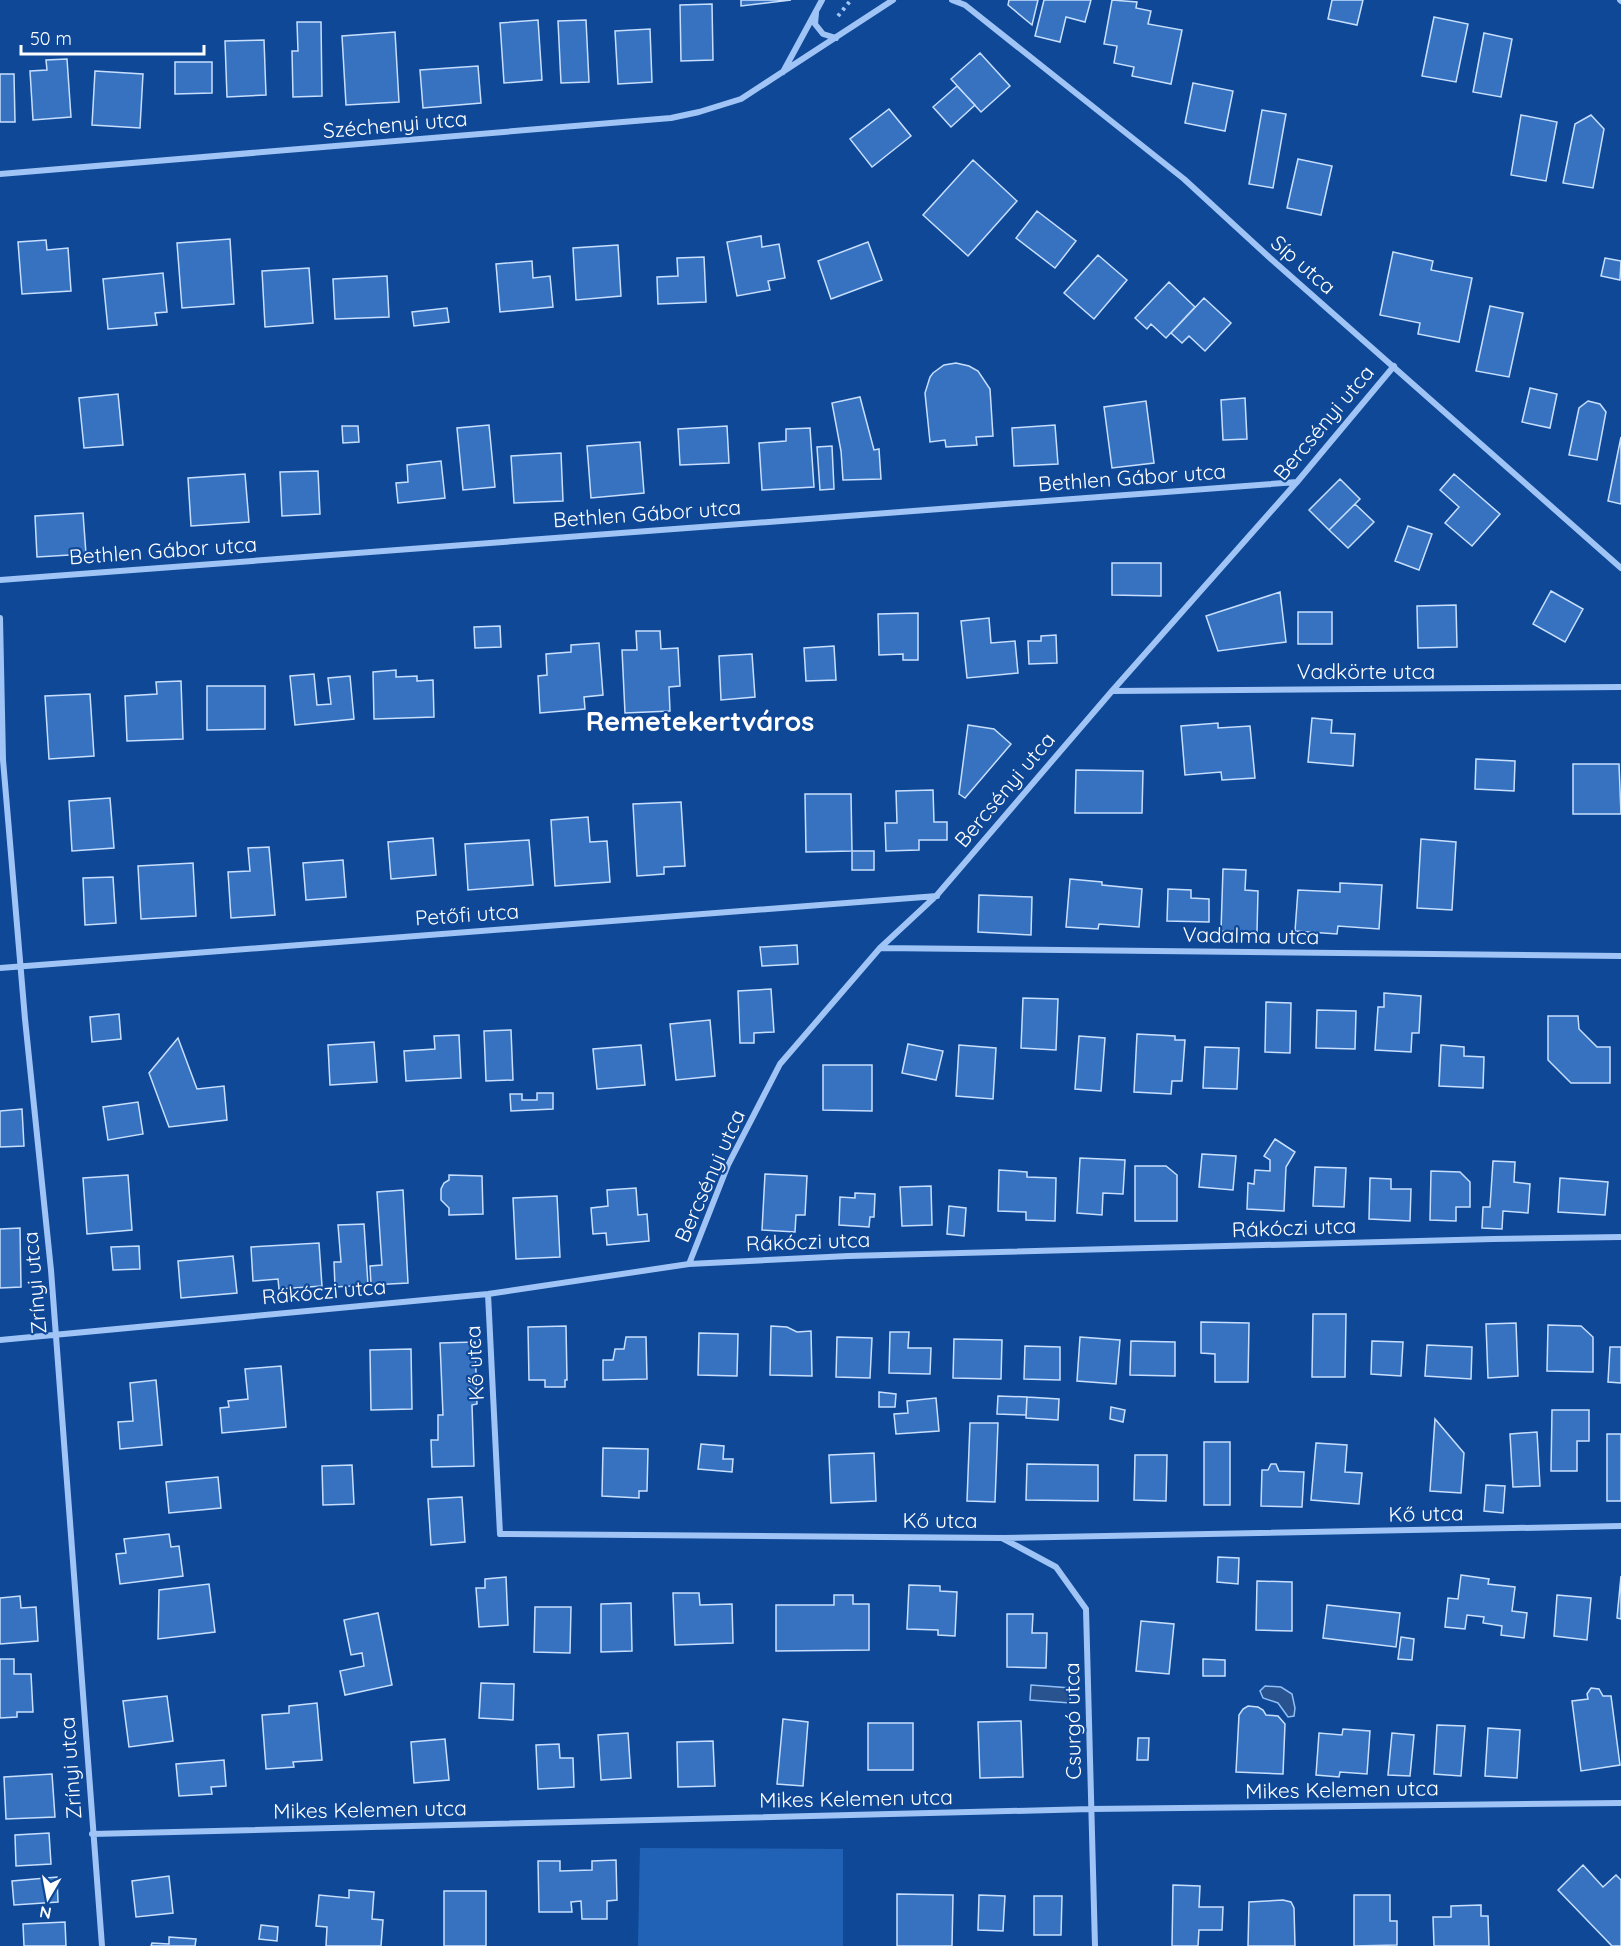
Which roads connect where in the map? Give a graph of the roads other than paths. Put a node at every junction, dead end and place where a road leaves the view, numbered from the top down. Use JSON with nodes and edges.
{"nodes":[{"id":1,"x":822,"y":0,"type":"edge"},
{"id":2,"x":892,"y":0,"type":"edge"},
{"id":3,"x":952,"y":0,"type":"edge"},
{"id":4,"x":817,"y":6,"type":"junction"},
{"id":5,"x":836,"y":38,"type":"junction"},
{"id":6,"x":783,"y":72,"type":"junction"},
{"id":7,"x":0,"y":174,"type":"edge"},
{"id":8,"x":1394,"y":366,"type":"junction"},
{"id":9,"x":1297,"y":482,"type":"junction"},
{"id":10,"x":1621,"y":568,"type":"edge"},
{"id":11,"x":0,"y":580,"type":"edge"},
{"id":12,"x":0,"y":618,"type":"edge"},
{"id":13,"x":1621,"y":687,"type":"edge"},
{"id":14,"x":1112,"y":691,"type":"junction"},
{"id":15,"x":937,"y":896,"type":"junction"},
{"id":16,"x":880,"y":948,"type":"junction"},
{"id":17,"x":1621,"y":956,"type":"edge"},
{"id":18,"x":20,"y":967,"type":"junction"},
{"id":19,"x":0,"y":968,"type":"edge"},
{"id":20,"x":1621,"y":1237,"type":"edge"},
{"id":21,"x":689,"y":1264,"type":"junction"},
{"id":22,"x":488,"y":1294,"type":"junction"},
{"id":23,"x":56,"y":1334,"type":"junction"},
{"id":24,"x":0,"y":1340,"type":"edge"},
{"id":25,"x":1621,"y":1527,"type":"edge"},
{"id":26,"x":1002,"y":1538,"type":"junction"},
{"id":27,"x":1621,"y":1803,"type":"edge"},
{"id":28,"x":1091,"y":1809,"type":"junction"},
{"id":29,"x":92,"y":1834,"type":"junction"},
{"id":30,"x":102,"y":1946,"type":"edge"},
{"id":31,"x":1095,"y":1946,"type":"edge"}],
"edges":[{"from":1,"to":4,"type":"street"},
{"from":2,"to":5,"type":"street","name":"Széchenyi utca"},
{"from":3,"to":8,"type":"street","name":"Síp utca"},
{"from":4,"to":5,"type":"street"},
{"from":4,"to":6,"type":"street"},
{"from":5,"to":6,"type":"street","name":"Széchenyi utca"},
{"from":6,"to":7,"type":"street","name":"Széchenyi utca"},
{"from":8,"to":9,"type":"street","name":"Bercsényi utca"},
{"from":8,"to":10,"type":"street","name":"Síp utca"},
{"from":9,"to":11,"type":"street","name":"Bethlen Gábor utca"},
{"from":9,"to":14,"type":"street","name":"Bercsényi utca"},
{"from":12,"to":18,"type":"street","name":"Zrínyi utca"},
{"from":13,"to":14,"type":"street","name":"Vadkörte utca"},
{"from":14,"to":15,"type":"street","name":"Bercsényi utca"},
{"from":15,"to":16,"type":"street","name":"Bercsényi utca"},
{"from":15,"to":18,"type":"street","name":"Petőfi utca"},
{"from":16,"to":17,"type":"street","name":"Vadalma utca"},
{"from":16,"to":21,"type":"street","name":"Bercsényi utca"},
{"from":18,"to":19,"type":"street","name":"Petőfi utca"},
{"from":18,"to":23,"type":"street","name":"Zrínyi utca"},
{"from":20,"to":21,"type":"street","name":"Rákóczi utca"},
{"from":21,"to":22,"type":"street","name":"Rákóczi utca"},
{"from":22,"to":23,"type":"street","name":"Rákóczi utca"},
{"from":22,"to":26,"type":"street","name":"Kő utca"},
{"from":23,"to":24,"type":"street","name":"Rákóczi utca"},
{"from":23,"to":29,"type":"street","name":"Zrínyi utca"},
{"from":25,"to":26,"type":"street","name":"Kő utca"},
{"from":26,"to":28,"type":"street","name":"Csurgó utca"},
{"from":27,"to":28,"type":"street","name":"Mikes Kelemen utca"},
{"from":28,"to":29,"type":"street","name":"Mikes Kelemen utca"},
{"from":28,"to":31,"type":"street","name":"Csurgó utca"},
{"from":29,"to":30,"type":"street","name":"Zrínyi utca"}]}
